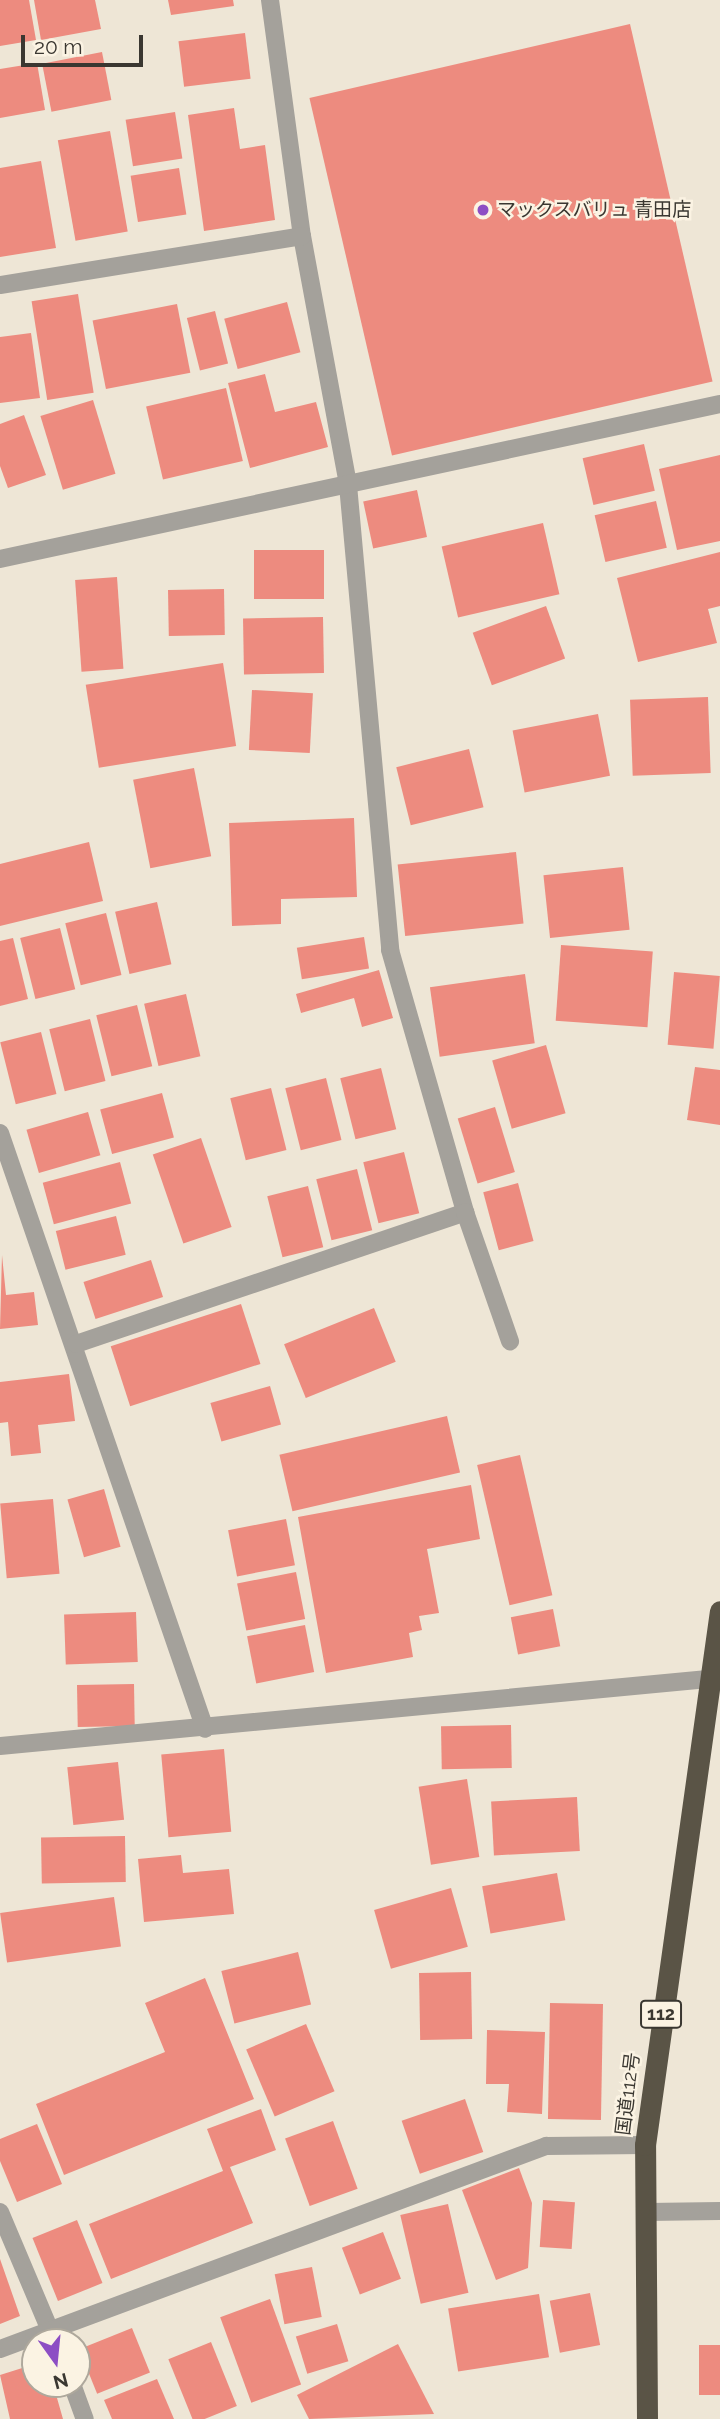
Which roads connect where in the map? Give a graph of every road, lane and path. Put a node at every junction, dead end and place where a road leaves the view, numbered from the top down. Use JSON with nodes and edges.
{"nodes":[{"id":1,"x":270,"y":0,"type":"edge"},
{"id":2,"x":302,"y":236,"type":"junction"},
{"id":3,"x":0,"y":285,"type":"edge"},
{"id":4,"x":720,"y":404,"type":"edge"},
{"id":5,"x":348,"y":485,"type":"junction"},
{"id":6,"x":0,"y":559,"type":"edge"},
{"id":7,"x":0,"y":1133,"type":"edge"},
{"id":8,"x":465,"y":1212,"type":"junction"},
{"id":9,"x":510,"y":1341,"type":"dead end"},
{"id":10,"x":76,"y":1344,"type":"junction"},
{"id":11,"x":720,"y":1611,"type":"edge"},
{"id":12,"x":708,"y":1679,"type":"junction"},
{"id":13,"x":205,"y":1730,"type":"junction"},
{"id":14,"x":0,"y":1746,"type":"edge"},
{"id":15,"x":645,"y":2145,"type":"junction"},
{"id":16,"x":720,"y":2211,"type":"edge"},
{"id":17,"x":0,"y":2212,"type":"edge"},
{"id":18,"x":647,"y":2212,"type":"junction"},
{"id":19,"x":50,"y":2328,"type":"edge"},
{"id":20,"x":80,"y":2328,"type":"edge"},
{"id":21,"x":21,"y":2345,"type":"edge"},
{"id":22,"x":0,"y":2349,"type":"edge"},
{"id":23,"x":78,"y":2398,"type":"edge"},
{"id":24,"x":86,"y":2419,"type":"edge"},
{"id":25,"x":646,"y":2419,"type":"edge"}],
"edges":[{"from":1,"to":2,"type":"street"},
{"from":2,"to":3,"type":"street"},
{"from":2,"to":5,"type":"street"},
{"from":4,"to":5,"type":"street"},
{"from":5,"to":6,"type":"street"},
{"from":5,"to":8,"type":"street"},
{"from":7,"to":10,"type":"street"},
{"from":8,"to":9,"type":"street"},
{"from":8,"to":10,"type":"street"},
{"from":10,"to":13,"type":"street"},
{"from":11,"to":12,"type":"highway","name":"国道112号","number":"112"},
{"from":12,"to":13,"type":"street"},
{"from":12,"to":15,"type":"highway","name":"国道112号","number":"112"},
{"from":13,"to":14,"type":"street"},
{"from":15,"to":18,"type":"highway","name":"国道112号","number":"112"},
{"from":15,"to":20,"type":"street"},
{"from":16,"to":18,"type":"street"},
{"from":17,"to":19,"type":"street"},
{"from":18,"to":25,"type":"highway","name":"国道112号","number":"112"},
{"from":21,"to":22,"type":"street"},
{"from":23,"to":24,"type":"street"}]}
